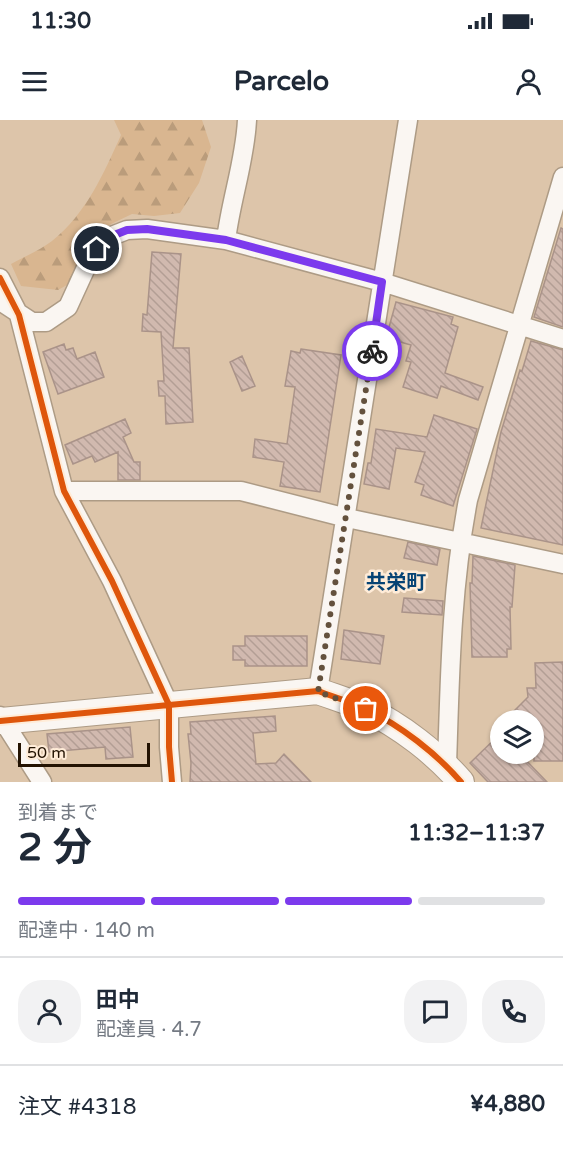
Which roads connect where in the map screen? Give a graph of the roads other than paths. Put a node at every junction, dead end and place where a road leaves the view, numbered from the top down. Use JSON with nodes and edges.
{"nodes":[{"id":1,"x":247,"y":120,"type":"edge"},
{"id":2,"x":408,"y":120,"type":"edge"},
{"id":3,"x":563,"y":177,"type":"edge"},
{"id":4,"x":226,"y":240,"type":"junction"},
{"id":5,"x":0,"y":278,"type":"edge"},
{"id":6,"x":382,"y":282,"type":"junction"},
{"id":7,"x":0,"y":301,"type":"edge"},
{"id":8,"x":19,"y":315,"type":"junction"},
{"id":9,"x":520,"y":326,"type":"junction"},
{"id":10,"x":563,"y":339,"type":"edge"},
{"id":11,"x":64,"y":492,"type":"junction"},
{"id":12,"x":347,"y":518,"type":"junction"},
{"id":13,"x":460,"y":542,"type":"junction"},
{"id":14,"x":563,"y":564,"type":"edge"},
{"id":15,"x":318,"y":692,"type":"junction"},
{"id":16,"x":169,"y":705,"type":"junction"},
{"id":17,"x":1,"y":719,"type":"edge"},
{"id":18,"x":454,"y":774,"type":"edge"},
{"id":19,"x":42,"y":782,"type":"edge"},
{"id":20,"x":172,"y":782,"type":"edge"}],
"edges":[{"from":1,"to":4,"type":"street"},
{"from":2,"to":6,"type":"street"},
{"from":3,"to":9,"type":"street"},
{"from":4,"to":6,"type":"street"},
{"from":4,"to":8,"type":"street"},
{"from":5,"to":8,"type":"street"},
{"from":6,"to":9,"type":"street"},
{"from":6,"to":12,"type":"street"},
{"from":7,"to":8,"type":"street"},
{"from":8,"to":11,"type":"street"},
{"from":9,"to":10,"type":"street"},
{"from":9,"to":13,"type":"street"},
{"from":11,"to":12,"type":"street"},
{"from":11,"to":16,"type":"street"},
{"from":12,"to":13,"type":"street"},
{"from":12,"to":15,"type":"street"},
{"from":13,"to":14,"type":"street"},
{"from":13,"to":18,"type":"street"},
{"from":15,"to":16,"type":"street"},
{"from":15,"to":18,"type":"street"},
{"from":16,"to":17,"type":"street"},
{"from":16,"to":20,"type":"street"},
{"from":17,"to":19,"type":"street"}]}
